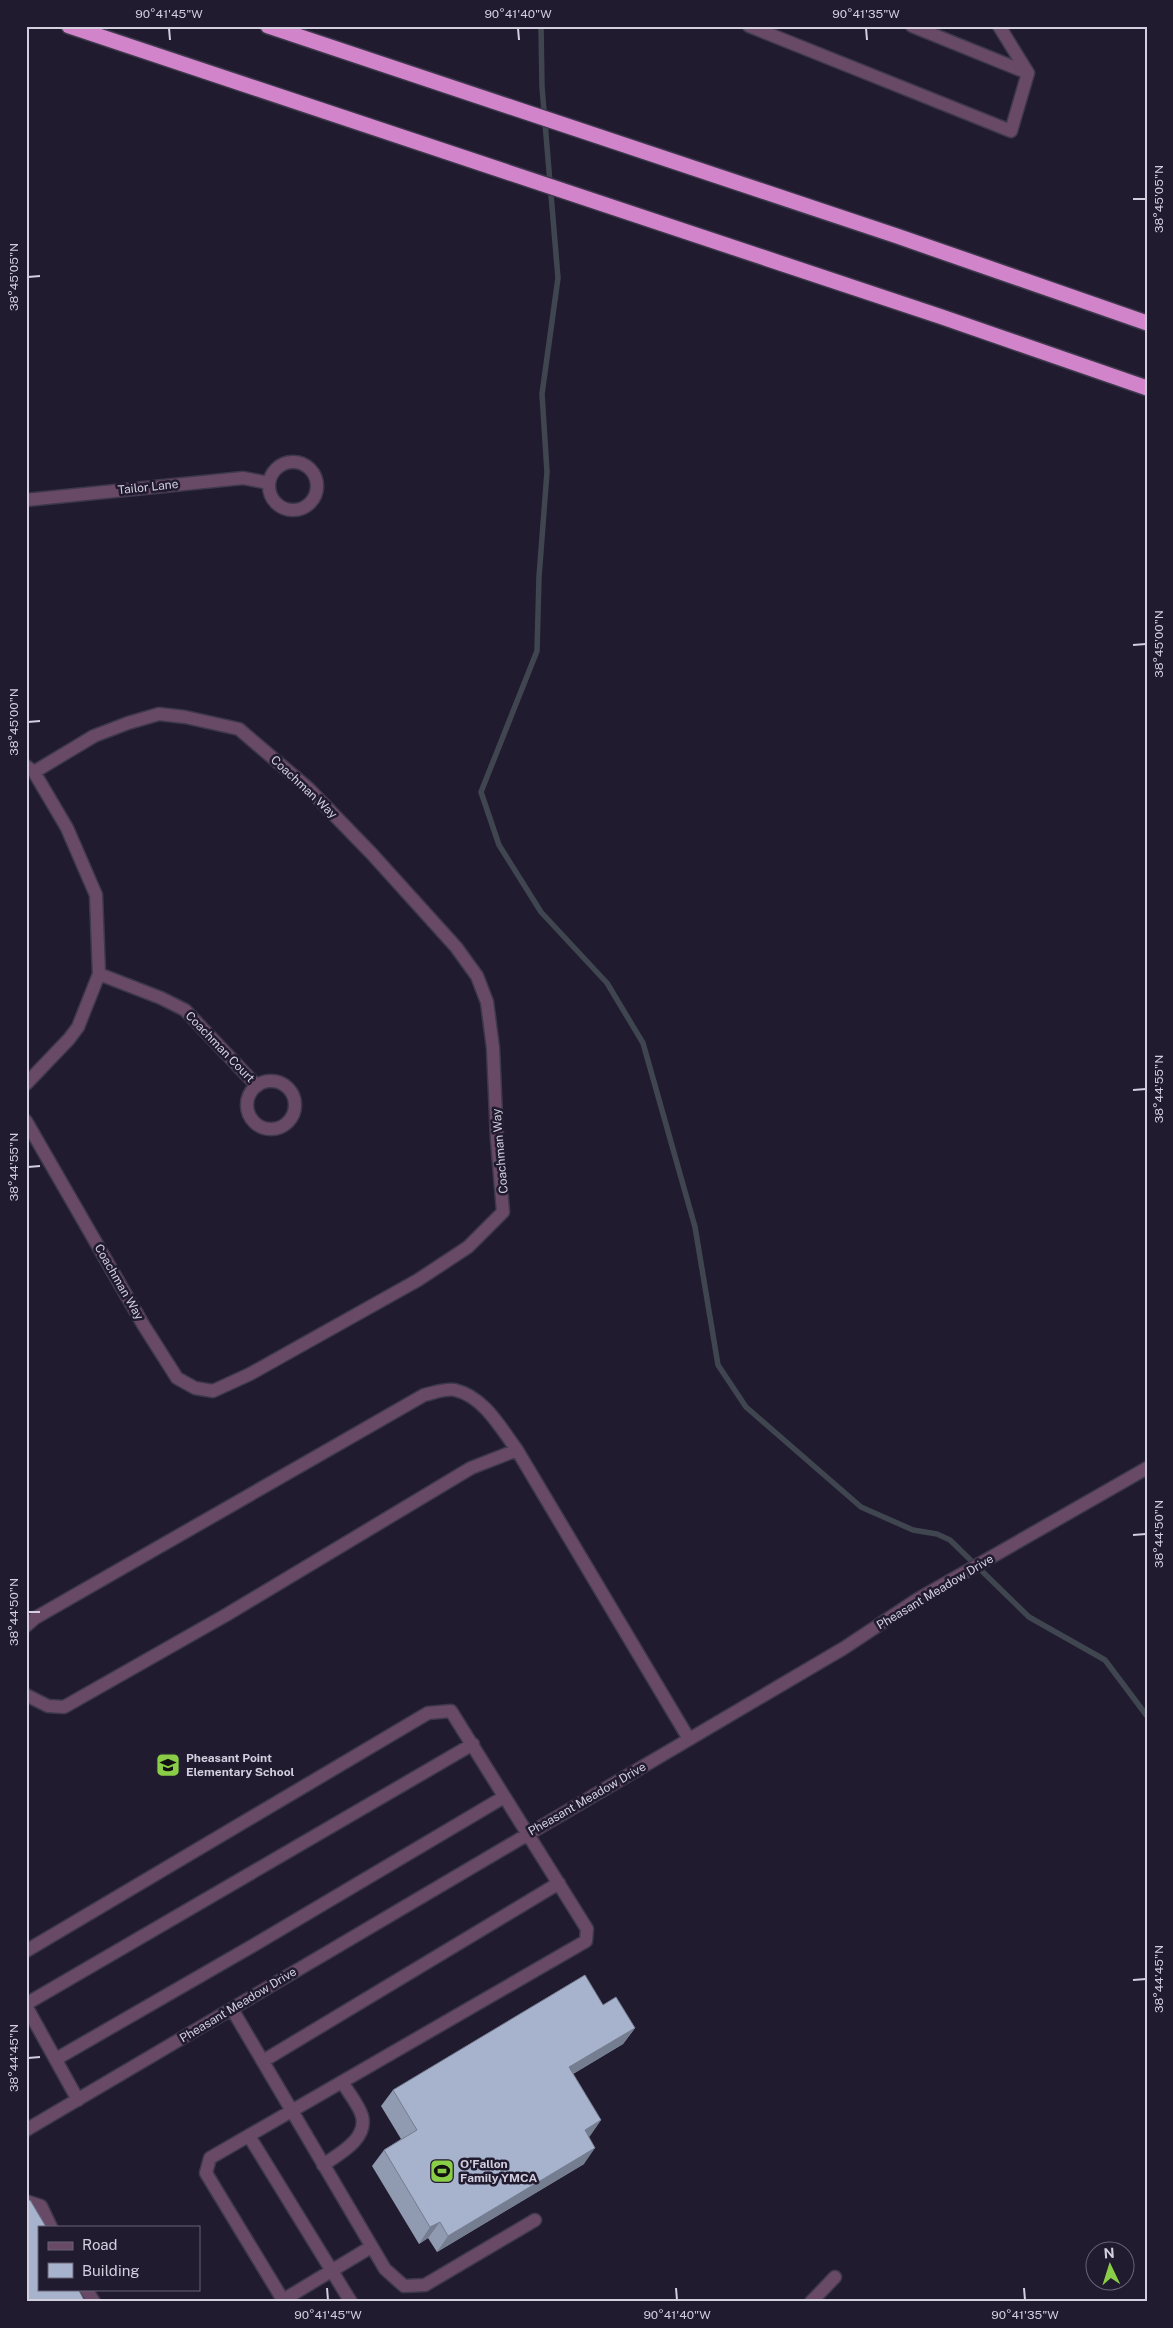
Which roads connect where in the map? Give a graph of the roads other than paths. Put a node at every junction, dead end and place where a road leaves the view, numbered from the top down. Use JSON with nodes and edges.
{"nodes":[{"id":1,"x":69,"y":26,"type":"edge"},
{"id":2,"x":268,"y":26,"type":"edge"},
{"id":3,"x":749,"y":26,"type":"edge"},
{"id":4,"x":912,"y":26,"type":"edge"},
{"id":5,"x":999,"y":26,"type":"edge"},
{"id":6,"x":1028,"y":73,"type":"junction"},
{"id":7,"x":1147,"y":322,"type":"edge"},
{"id":8,"x":1147,"y":388,"type":"edge"},
{"id":9,"x":269,"y":483,"type":"dead end"},
{"id":10,"x":26,"y":500,"type":"edge"},
{"id":11,"x":30,"y":769,"type":"edge"},
{"id":12,"x":100,"y":974,"type":"junction"},
{"id":13,"x":26,"y":1084,"type":"edge"},
{"id":14,"x":257,"y":1086,"type":"dead end"},
{"id":15,"x":26,"y":1120,"type":"edge"},
{"id":16,"x":517,"y":1450,"type":"junction"},
{"id":17,"x":1147,"y":1468,"type":"edge"},
{"id":18,"x":26,"y":1626,"type":"edge"},
{"id":19,"x":26,"y":1695,"type":"edge"},
{"id":20,"x":689,"y":1739,"type":"junction"},
{"id":21,"x":473,"y":1744,"type":"junction"},
{"id":22,"x":504,"y":1797,"type":"junction"},
{"id":23,"x":528,"y":1834,"type":"junction"},
{"id":24,"x":559,"y":1883,"type":"junction"},
{"id":25,"x":26,"y":1951,"type":"edge"},
{"id":26,"x":26,"y":2005,"type":"edge"},
{"id":27,"x":232,"y":2009,"type":"junction"},
{"id":28,"x":56,"y":2059,"type":"junction"},
{"id":29,"x":263,"y":2062,"type":"junction"},
{"id":30,"x":342,"y":2082,"type":"junction"},
{"id":31,"x":78,"y":2100,"type":"junction"},
{"id":32,"x":292,"y":2111,"type":"junction"},
{"id":33,"x":26,"y":2130,"type":"edge"},
{"id":34,"x":249,"y":2136,"type":"junction"},
{"id":35,"x":323,"y":2165,"type":"junction"},
{"id":36,"x":26,"y":2200,"type":"edge"},
{"id":37,"x":535,"y":2220,"type":"dead end"},
{"id":38,"x":51,"y":2226,"type":"edge"},
{"id":39,"x":371,"y":2246,"type":"junction"},
{"id":40,"x":332,"y":2271,"type":"junction"},
{"id":41,"x":835,"y":2277,"type":"dead end"},
{"id":42,"x":87,"y":2290,"type":"edge"},
{"id":43,"x":284,"y":2301,"type":"edge"},
{"id":44,"x":94,"y":2302,"type":"edge"},
{"id":45,"x":351,"y":2302,"type":"edge"},
{"id":46,"x":812,"y":2302,"type":"edge"}],
"edges":[{"from":1,"to":8,"type":"highway"},
{"from":2,"to":7,"type":"highway"},
{"from":3,"to":6,"type":"street"},
{"from":4,"to":6,"type":"street"},
{"from":5,"to":6,"type":"street"},
{"from":9,"to":10,"type":"street","name":"Tailor Lane"},
{"from":11,"to":12,"type":"street"},
{"from":11,"to":15,"type":"street","name":"Coachman Way"},
{"from":12,"to":13,"type":"street"},
{"from":12,"to":14,"type":"street","name":"Coachman Court"},
{"from":16,"to":18,"type":"street"},
{"from":16,"to":19,"type":"street"},
{"from":16,"to":20,"type":"street"},
{"from":17,"to":20,"type":"street","name":"Pheasant Meadow Drive"},
{"from":20,"to":23,"type":"street","name":"Pheasant Meadow Drive"},
{"from":21,"to":22,"type":"street"},
{"from":21,"to":25,"type":"street"},
{"from":21,"to":26,"type":"street"},
{"from":22,"to":23,"type":"street"},
{"from":22,"to":28,"type":"street"},
{"from":23,"to":24,"type":"street"},
{"from":23,"to":27,"type":"street","name":"Pheasant Meadow Drive"},
{"from":24,"to":29,"type":"street"},
{"from":24,"to":30,"type":"street"},
{"from":26,"to":28,"type":"street"},
{"from":27,"to":29,"type":"street"},
{"from":27,"to":31,"type":"street","name":"Pheasant Meadow Drive"},
{"from":28,"to":31,"type":"street"},
{"from":29,"to":32,"type":"street"},
{"from":30,"to":32,"type":"street"},
{"from":30,"to":35,"type":"street"},
{"from":31,"to":33,"type":"street","name":"Pheasant Meadow Drive"},
{"from":32,"to":34,"type":"street"},
{"from":32,"to":35,"type":"street"},
{"from":34,"to":40,"type":"street"},
{"from":34,"to":43,"type":"street"},
{"from":35,"to":39,"type":"street"},
{"from":36,"to":38,"type":"street"},
{"from":37,"to":39,"type":"street"},
{"from":39,"to":40,"type":"street"},
{"from":40,"to":43,"type":"street"},
{"from":40,"to":45,"type":"street"},
{"from":41,"to":46,"type":"street"},
{"from":42,"to":44,"type":"street"}]}
